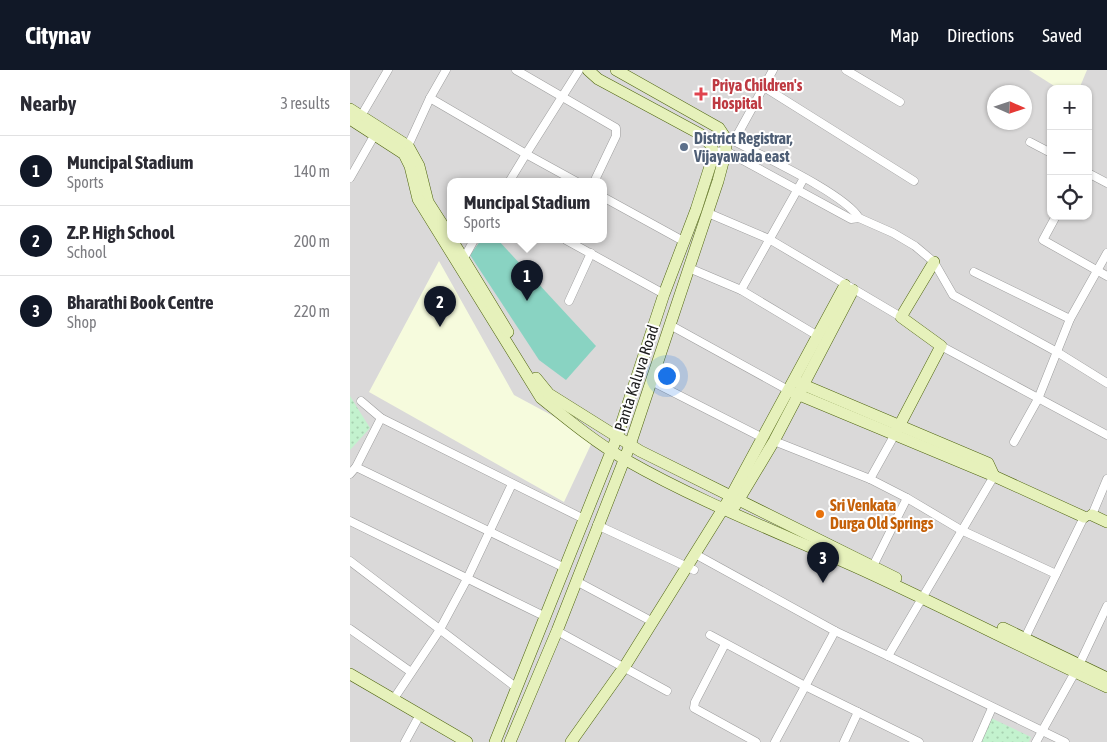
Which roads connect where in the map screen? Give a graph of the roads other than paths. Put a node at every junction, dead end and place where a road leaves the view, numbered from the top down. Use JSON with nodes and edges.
{"nodes":[{"id":1,"x":388,"y":70,"type":"edge"},
{"id":2,"x":446,"y":70,"type":"edge"},
{"id":3,"x":516,"y":70,"type":"edge"},
{"id":4,"x":579,"y":70,"type":"edge"},
{"id":5,"x":588,"y":70,"type":"edge"},
{"id":6,"x":616,"y":70,"type":"edge"},
{"id":7,"x":773,"y":70,"type":"edge"},
{"id":8,"x":846,"y":70,"type":"edge"},
{"id":9,"x":764,"y":88,"type":"junction"},
{"id":10,"x":561,"y":96,"type":"junction"},
{"id":11,"x":430,"y":98,"type":"junction"},
{"id":12,"x":900,"y":102,"type":"dead end"},
{"id":13,"x":350,"y":109,"type":"edge"},
{"id":14,"x":356,"y":118,"type":"edge"},
{"id":15,"x":374,"y":136,"type":"junction"},
{"id":16,"x":730,"y":139,"type":"junction"},
{"id":17,"x":708,"y":140,"type":"junction"},
{"id":18,"x":1030,"y":142,"type":"dead end"},
{"id":19,"x":406,"y":150,"type":"junction"},
{"id":20,"x":726,"y":151,"type":"junction"},
{"id":21,"x":1047,"y":151,"type":"edge"},
{"id":22,"x":712,"y":152,"type":"junction"},
{"id":23,"x":526,"y":154,"type":"junction"},
{"id":24,"x":1092,"y":175,"type":"edge"},
{"id":25,"x":350,"y":178,"type":"edge"},
{"id":26,"x":511,"y":178,"type":"edge"},
{"id":27,"x":570,"y":178,"type":"edge"},
{"id":28,"x":596,"y":178,"type":"edge"},
{"id":29,"x":804,"y":178,"type":"junction"},
{"id":30,"x":914,"y":181,"type":"dead end"},
{"id":31,"x":1107,"y":183,"type":"edge"},
{"id":32,"x":797,"y":190,"type":"junction"},
{"id":33,"x":607,"y":199,"type":"edge"},
{"id":34,"x":708,"y":213,"type":"junction"},
{"id":35,"x":859,"y":218,"type":"junction"},
{"id":36,"x":1054,"y":220,"type":"edge"},
{"id":37,"x":447,"y":233,"type":"edge"},
{"id":38,"x":769,"y":239,"type":"junction"},
{"id":39,"x":685,"y":242,"type":"junction"},
{"id":40,"x":454,"y":243,"type":"edge"},
{"id":41,"x":472,"y":243,"type":"edge"},
{"id":42,"x":572,"y":243,"type":"edge"},
{"id":43,"x":591,"y":253,"type":"junction"},
{"id":44,"x":1107,"y":253,"type":"edge"},
{"id":45,"x":464,"y":258,"type":"junction"},
{"id":46,"x":934,"y":262,"type":"junction"},
{"id":47,"x":689,"y":268,"type":"junction"},
{"id":48,"x":1096,"y":271,"type":"junction"},
{"id":49,"x":974,"y":272,"type":"dead end"},
{"id":50,"x":1107,"y":276,"type":"edge"},
{"id":51,"x":849,"y":287,"type":"junction"},
{"id":52,"x":741,"y":290,"type":"junction"},
{"id":53,"x":664,"y":294,"type":"junction"},
{"id":54,"x":569,"y":301,"type":"dead end"},
{"id":55,"x":901,"y":317,"type":"junction"},
{"id":56,"x":1070,"y":319,"type":"junction"},
{"id":57,"x":670,"y":325,"type":"junction"},
{"id":58,"x":818,"y":336,"type":"junction"},
{"id":59,"x":941,"y":346,"type":"junction"},
{"id":60,"x":1057,"y":352,"type":"junction"},
{"id":61,"x":651,"y":381,"type":"junction"},
{"id":62,"x":1107,"y":383,"type":"edge"},
{"id":63,"x":796,"y":388,"type":"junction"},
{"id":64,"x":1038,"y":398,"type":"junction"},
{"id":65,"x":361,"y":401,"type":"dead end"},
{"id":66,"x":381,"y":418,"type":"junction"},
{"id":67,"x":897,"y":431,"type":"junction"},
{"id":68,"x":1107,"y":435,"type":"edge"},
{"id":69,"x":617,"y":437,"type":"junction"},
{"id":70,"x":768,"y":439,"type":"junction"},
{"id":71,"x":1014,"y":442,"type":"dead end"},
{"id":72,"x":630,"y":445,"type":"junction"},
{"id":73,"x":611,"y":450,"type":"junction"},
{"id":74,"x":624,"y":459,"type":"junction"},
{"id":75,"x":356,"y":466,"type":"junction"},
{"id":76,"x":350,"y":474,"type":"edge"},
{"id":77,"x":994,"y":476,"type":"junction"},
{"id":78,"x":870,"y":479,"type":"junction"},
{"id":79,"x":1107,"y":479,"type":"edge"},
{"id":80,"x":512,"y":484,"type":"junction"},
{"id":81,"x":735,"y":498,"type":"junction"},
{"id":82,"x":907,"y":498,"type":"junction"},
{"id":83,"x":727,"y":510,"type":"junction"},
{"id":84,"x":1088,"y":516,"type":"junction"},
{"id":85,"x":584,"y":519,"type":"junction"},
{"id":86,"x":350,"y":521,"type":"edge"},
{"id":87,"x":1107,"y":522,"type":"edge"},
{"id":88,"x":597,"y":525,"type":"junction"},
{"id":89,"x":961,"y":530,"type":"junction"},
{"id":90,"x":491,"y":531,"type":"junction"},
{"id":91,"x":698,"y":556,"type":"junction"},
{"id":92,"x":350,"y":561,"type":"edge"},
{"id":93,"x":565,"y":568,"type":"junction"},
{"id":94,"x":690,"y":568,"type":"junction"},
{"id":95,"x":871,"y":569,"type":"junction"},
{"id":96,"x":1056,"y":574,"type":"junction"},
{"id":97,"x":467,"y":580,"type":"junction"},
{"id":98,"x":576,"y":582,"type":"junction"},
{"id":99,"x":925,"y":596,"type":"junction"},
{"id":100,"x":1107,"y":607,"type":"edge"},
{"id":101,"x":546,"y":617,"type":"junction"},
{"id":102,"x":653,"y":622,"type":"junction"},
{"id":103,"x":350,"y":629,"type":"edge"},
{"id":104,"x":439,"y":631,"type":"junction"},
{"id":105,"x":557,"y":631,"type":"junction"},
{"id":106,"x":836,"y":631,"type":"junction"},
{"id":107,"x":710,"y":635,"type":"dead end"},
{"id":108,"x":1022,"y":642,"type":"junction"},
{"id":109,"x":725,"y":644,"type":"junction"},
{"id":110,"x":888,"y":656,"type":"junction"},
{"id":111,"x":628,"y":668,"type":"junction"},
{"id":112,"x":1076,"y":668,"type":"junction"},
{"id":113,"x":411,"y":672,"type":"junction"},
{"id":114,"x":350,"y":674,"type":"edge"},
{"id":115,"x":1107,"y":678,"type":"edge"},
{"id":116,"x":350,"y":682,"type":"edge"},
{"id":117,"x":805,"y":686,"type":"junction"},
{"id":118,"x":517,"y":688,"type":"junction"},
{"id":119,"x":1107,"y":688,"type":"edge"},
{"id":120,"x":667,"y":691,"type":"dead end"},
{"id":121,"x":393,"y":700,"type":"junction"},
{"id":122,"x":992,"y":708,"type":"junction"},
{"id":123,"x":858,"y":712,"type":"junction"},
{"id":124,"x":418,"y":720,"type":"junction"},
{"id":125,"x":1041,"y":731,"type":"junction"},
{"id":126,"x":405,"y":742,"type":"edge"},
{"id":127,"x":454,"y":742,"type":"edge"},
{"id":128,"x":467,"y":742,"type":"edge"},
{"id":129,"x":495,"y":742,"type":"edge"},
{"id":130,"x":510,"y":742,"type":"edge"},
{"id":131,"x":571,"y":742,"type":"edge"},
{"id":132,"x":580,"y":742,"type":"edge"},
{"id":133,"x":756,"y":742,"type":"edge"},
{"id":134,"x":775,"y":742,"type":"edge"},
{"id":135,"x":844,"y":742,"type":"edge"},
{"id":136,"x":919,"y":742,"type":"edge"},
{"id":137,"x":977,"y":742,"type":"edge"},
{"id":138,"x":1036,"y":742,"type":"edge"},
{"id":139,"x":1065,"y":742,"type":"edge"}],
"edges":[{"from":1,"to":14,"type":"street"},
{"from":2,"to":11,"type":"street"},
{"from":3,"to":10,"type":"street"},
{"from":4,"to":10,"type":"street"},
{"from":5,"to":17,"type":"street"},
{"from":6,"to":16,"type":"street"},
{"from":7,"to":9,"type":"street"},
{"from":8,"to":12,"type":"street"},
{"from":9,"to":16,"type":"street"},
{"from":9,"to":30,"type":"street"},
{"from":10,"to":23,"type":"street"},
{"from":10,"to":28,"type":"street"},
{"from":11,"to":19,"type":"street"},
{"from":11,"to":23,"type":"street"},
{"from":13,"to":14,"type":"street"},
{"from":14,"to":15,"type":"street"},
{"from":14,"to":19,"type":"street"},
{"from":15,"to":19,"type":"street"},
{"from":15,"to":25,"type":"street"},
{"from":16,"to":17,"type":"street"},
{"from":16,"to":20,"type":"street","name":"Panta Kaluva Road"},
{"from":16,"to":29,"type":"street"},
{"from":17,"to":22,"type":"street"},
{"from":18,"to":21,"type":"street"},
{"from":19,"to":37,"type":"street"},
{"from":19,"to":73,"type":"street"},
{"from":20,"to":22,"type":"street"},
{"from":20,"to":32,"type":"street"},
{"from":20,"to":34,"type":"street","name":"Panta Kaluva Road"},
{"from":22,"to":39,"type":"street","name":"Panta Kaluva Road"},
{"from":23,"to":26,"type":"street"},
{"from":23,"to":27,"type":"street"},
{"from":24,"to":31,"type":"street"},
{"from":29,"to":32,"type":"street"},
{"from":29,"to":35,"type":"street"},
{"from":32,"to":35,"type":"street"},
{"from":32,"to":38,"type":"street"},
{"from":33,"to":39,"type":"street"},
{"from":34,"to":38,"type":"street"},
{"from":34,"to":47,"type":"street","name":"Panta Kaluva Road"},
{"from":35,"to":46,"type":"street"},
{"from":36,"to":48,"type":"street"},
{"from":38,"to":51,"type":"street"},
{"from":38,"to":52,"type":"street"},
{"from":39,"to":53,"type":"street","name":"Panta Kaluva Road"},
{"from":40,"to":45,"type":"street"},
{"from":41,"to":45,"type":"street"},
{"from":42,"to":43,"type":"street"},
{"from":43,"to":53,"type":"street"},
{"from":43,"to":54,"type":"street"},
{"from":44,"to":48,"type":"street"},
{"from":45,"to":69,"type":"street"},
{"from":46,"to":55,"type":"street"},
{"from":46,"to":60,"type":"street"},
{"from":47,"to":52,"type":"street"},
{"from":47,"to":57,"type":"street","name":"Panta Kaluva Road"},
{"from":48,"to":50,"type":"street"},
{"from":48,"to":56,"type":"street"},
{"from":49,"to":56,"type":"street"},
{"from":51,"to":55,"type":"street"},
{"from":51,"to":58,"type":"street"},
{"from":51,"to":63,"type":"street"},
{"from":52,"to":58,"type":"street"},
{"from":53,"to":69,"type":"street","name":"Panta Kaluva Road"},
{"from":55,"to":59,"type":"street"},
{"from":56,"to":60,"type":"street"},
{"from":57,"to":61,"type":"street","name":"Panta Kaluva Road"},
{"from":57,"to":63,"type":"street"},
{"from":58,"to":63,"type":"street"},
{"from":59,"to":64,"type":"street"},
{"from":59,"to":67,"type":"street"},
{"from":60,"to":62,"type":"street"},
{"from":60,"to":64,"type":"street"},
{"from":61,"to":70,"type":"street"},
{"from":61,"to":72,"type":"street","name":"Panta Kaluva Road"},
{"from":63,"to":67,"type":"street"},
{"from":63,"to":70,"type":"street"},
{"from":64,"to":68,"type":"street"},
{"from":64,"to":71,"type":"street"},
{"from":65,"to":66,"type":"street"},
{"from":66,"to":75,"type":"street"},
{"from":66,"to":80,"type":"street"},
{"from":67,"to":77,"type":"street"},
{"from":67,"to":78,"type":"street"},
{"from":69,"to":72,"type":"street"},
{"from":69,"to":73,"type":"street","name":"Panta Kaluva Road"},
{"from":70,"to":78,"type":"street"},
{"from":70,"to":81,"type":"street"},
{"from":72,"to":74,"type":"street","name":"Panta Kaluva Road"},
{"from":72,"to":81,"type":"street"},
{"from":73,"to":74,"type":"street"},
{"from":73,"to":85,"type":"street","name":"Panta Kaluva Road"},
{"from":74,"to":83,"type":"street"},
{"from":74,"to":88,"type":"street","name":"Panta Kaluva Road"},
{"from":75,"to":76,"type":"street"},
{"from":75,"to":90,"type":"street"},
{"from":77,"to":84,"type":"street"},
{"from":77,"to":89,"type":"street"},
{"from":78,"to":82,"type":"street"},
{"from":79,"to":84,"type":"street"},
{"from":80,"to":85,"type":"street"},
{"from":80,"to":90,"type":"street"},
{"from":81,"to":83,"type":"street"},
{"from":81,"to":95,"type":"street"},
{"from":82,"to":89,"type":"street"},
{"from":82,"to":95,"type":"street"},
{"from":83,"to":91,"type":"street"},
{"from":83,"to":95,"type":"street"},
{"from":84,"to":87,"type":"street"},
{"from":84,"to":96,"type":"street"},
{"from":85,"to":93,"type":"street","name":"Panta Kaluva Road"},
{"from":86,"to":97,"type":"street"},
{"from":88,"to":94,"type":"street"},
{"from":88,"to":98,"type":"street","name":"Panta Kaluva Road"},
{"from":89,"to":96,"type":"street"},
{"from":89,"to":99,"type":"street"},
{"from":90,"to":93,"type":"street"},
{"from":90,"to":97,"type":"street"},
{"from":91,"to":94,"type":"street"},
{"from":91,"to":106,"type":"street"},
{"from":92,"to":104,"type":"street"},
{"from":93,"to":101,"type":"street","name":"Panta Kaluva Road"},
{"from":94,"to":102,"type":"street"},
{"from":94,"to":111,"type":"street"},
{"from":95,"to":99,"type":"street"},
{"from":96,"to":108,"type":"street"},
{"from":97,"to":101,"type":"street"},
{"from":97,"to":104,"type":"street"},
{"from":98,"to":102,"type":"street"},
{"from":98,"to":105,"type":"street","name":"Panta Kaluva Road"},
{"from":99,"to":108,"type":"street"},
{"from":99,"to":110,"type":"street"},
{"from":100,"to":112,"type":"street"},
{"from":101,"to":118,"type":"street","name":"Panta Kaluva Road"},
{"from":102,"to":111,"type":"street"},
{"from":103,"to":113,"type":"street"},
{"from":104,"to":113,"type":"street"},
{"from":104,"to":118,"type":"street"},
{"from":105,"to":111,"type":"street"},
{"from":105,"to":130,"type":"street","name":"Panta Kaluva Road"},
{"from":106,"to":110,"type":"street"},
{"from":106,"to":117,"type":"street"},
{"from":107,"to":109,"type":"street"},
{"from":108,"to":112,"type":"street"},
{"from":109,"to":117,"type":"street"},
{"from":109,"to":133,"type":"street"},
{"from":110,"to":122,"type":"street"},
{"from":111,"to":120,"type":"street"},
{"from":111,"to":131,"type":"street"},
{"from":111,"to":132,"type":"street"},
{"from":112,"to":115,"type":"street"},
{"from":112,"to":119,"type":"street"},
{"from":112,"to":125,"type":"street"},
{"from":113,"to":121,"type":"street"},
{"from":114,"to":121,"type":"street"},
{"from":116,"to":124,"type":"street"},
{"from":117,"to":123,"type":"street"},
{"from":117,"to":134,"type":"street"},
{"from":118,"to":129,"type":"street","name":"Panta Kaluva Road"},
{"from":121,"to":128,"type":"street"},
{"from":122,"to":125,"type":"street"},
{"from":122,"to":137,"type":"street"},
{"from":123,"to":135,"type":"street"},
{"from":123,"to":136,"type":"street"},
{"from":124,"to":126,"type":"street"},
{"from":124,"to":127,"type":"street"},
{"from":125,"to":138,"type":"street"},
{"from":125,"to":139,"type":"street"}]}
